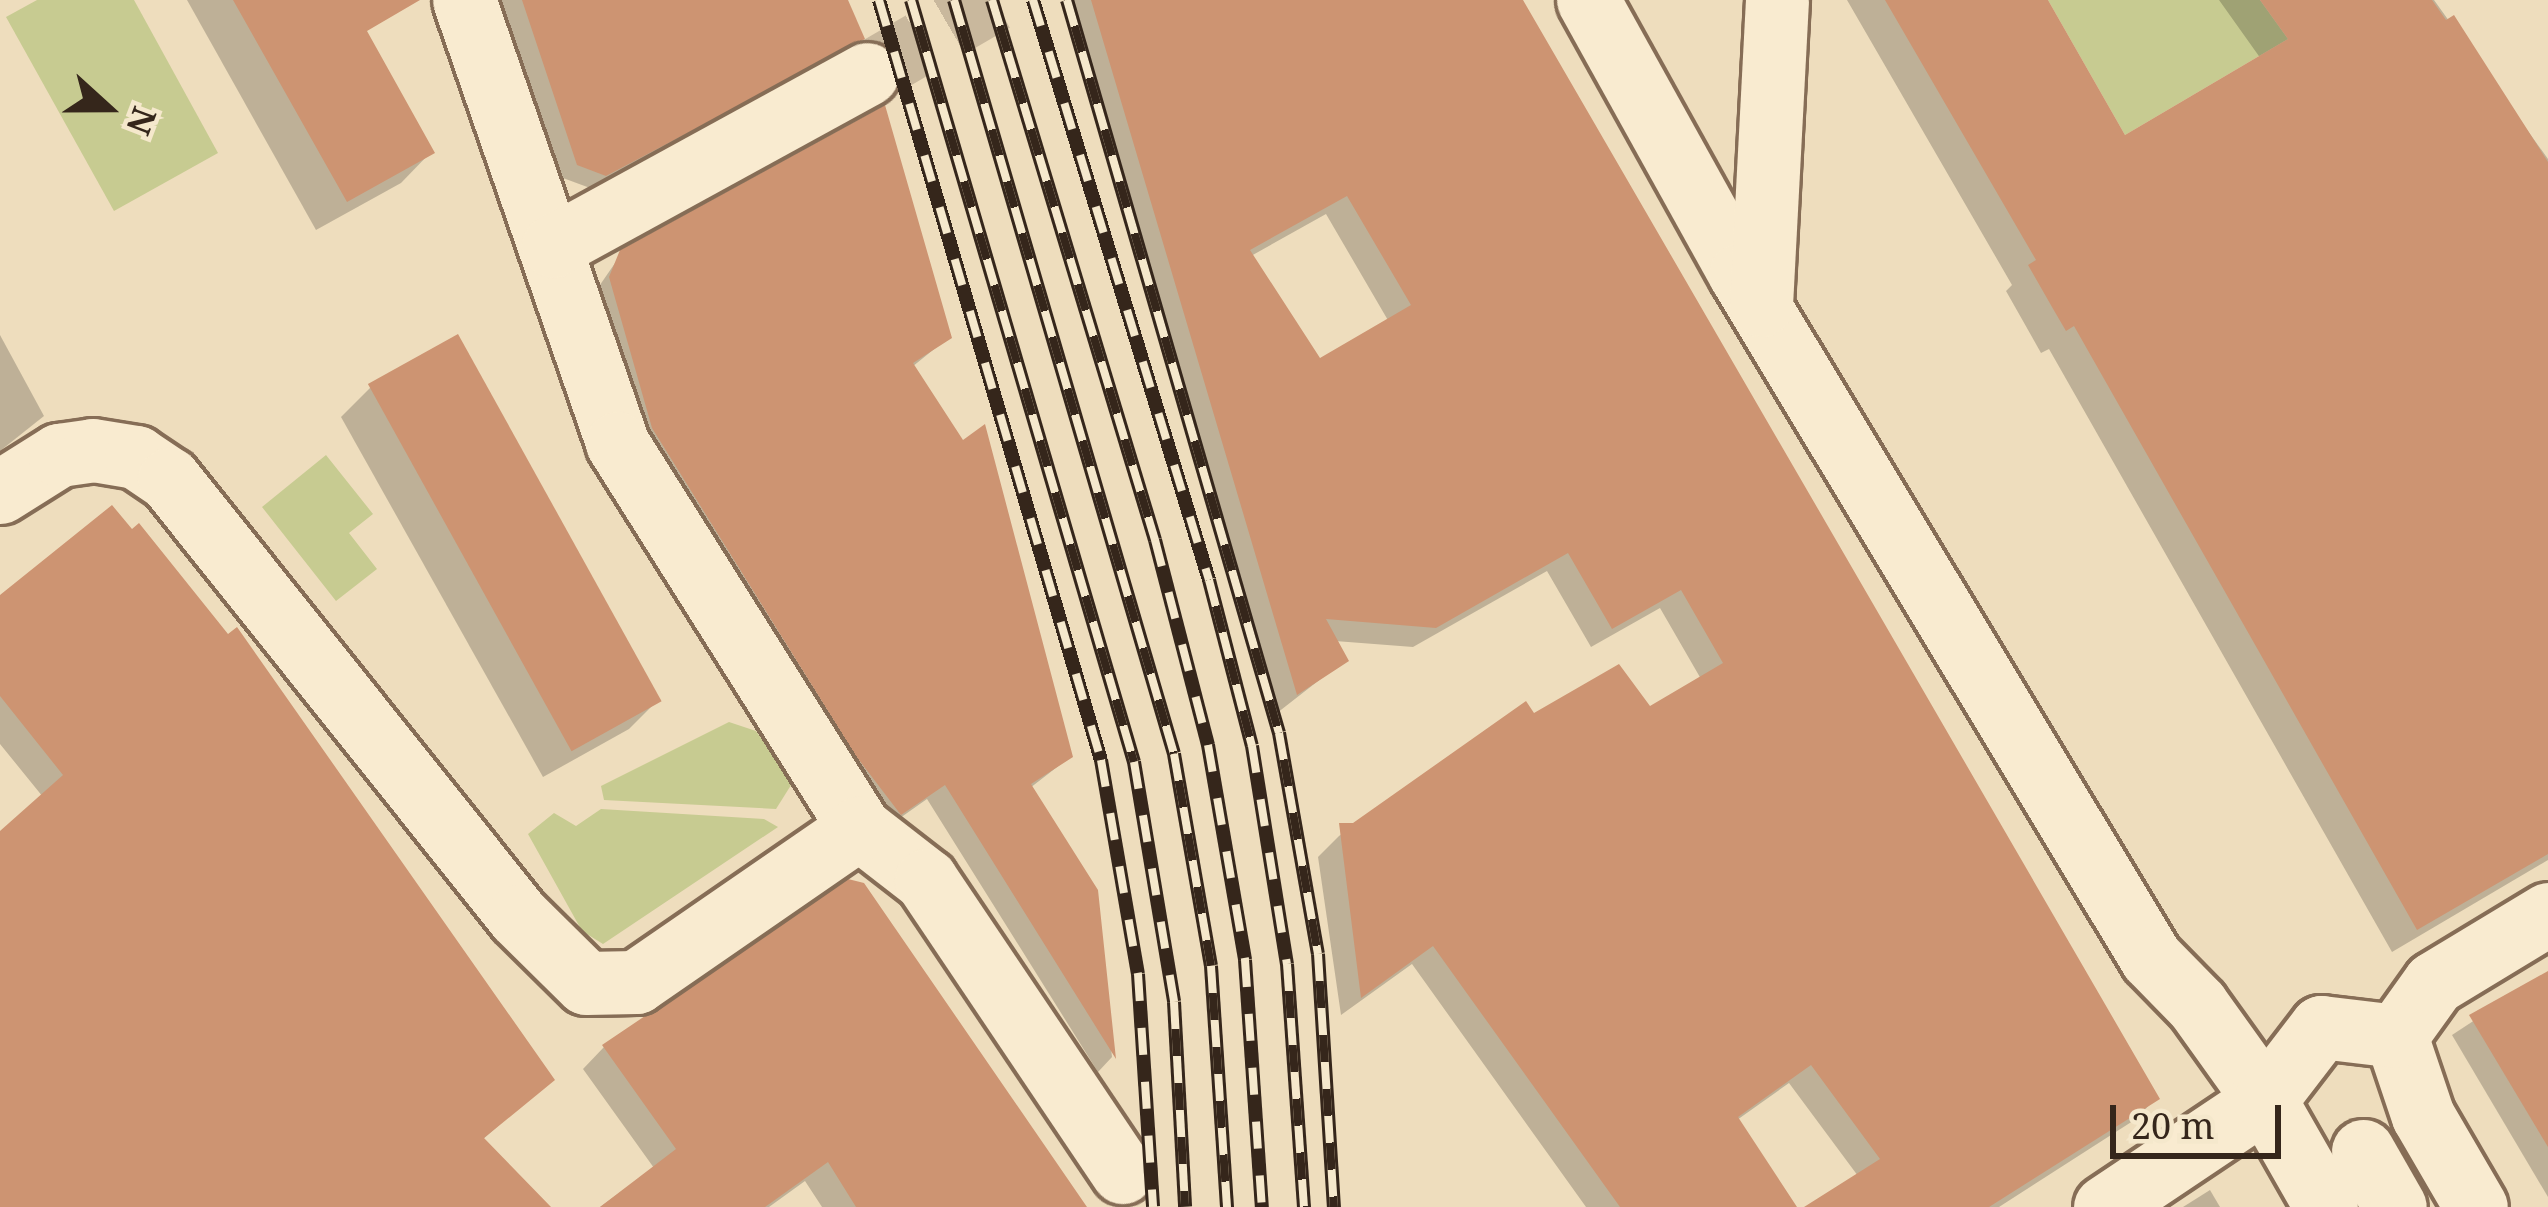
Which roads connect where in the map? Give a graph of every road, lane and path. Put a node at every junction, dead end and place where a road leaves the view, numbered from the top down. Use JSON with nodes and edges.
{"nodes":[{"id":1,"x":464,"y":0,"type":"edge"},
{"id":2,"x":1588,"y":0,"type":"edge"},
{"id":3,"x":1777,"y":0,"type":"edge"},
{"id":4,"x":867,"y":74,"type":"tunnel mouth"},
{"id":5,"x":553,"y":246,"type":"junction"},
{"id":6,"x":1761,"y":305,"type":"junction"},
{"id":7,"x":0,"y":492,"type":"edge"},
{"id":8,"x":859,"y":828,"type":"junction"},
{"id":9,"x":2548,"y":914,"type":"edge"},
{"id":10,"x":2396,"y":1036,"type":"junction"},
{"id":11,"x":2266,"y":1100,"type":"junction"},
{"id":12,"x":2363,"y":1151,"type":"dead end"},
{"id":13,"x":1122,"y":1172,"type":"dead end"},
{"id":14,"x":2105,"y":1207,"type":"edge"},
{"id":15,"x":2326,"y":1207,"type":"edge"},
{"id":16,"x":2395,"y":1207,"type":"edge"},
{"id":17,"x":2476,"y":1207,"type":"edge"}],
"edges":[{"from":1,"to":5,"type":"street"},
{"from":2,"to":6,"type":"street"},
{"from":3,"to":6,"type":"street"},
{"from":4,"to":5,"type":"street"},
{"from":5,"to":8,"type":"street"},
{"from":6,"to":11,"type":"street"},
{"from":7,"to":8,"type":"street"},
{"from":8,"to":13,"type":"street"},
{"from":9,"to":10,"type":"street"},
{"from":10,"to":11,"type":"street"},
{"from":10,"to":17,"type":"street"},
{"from":11,"to":14,"type":"street"},
{"from":11,"to":15,"type":"street"},
{"from":12,"to":16,"type":"street"}]}
